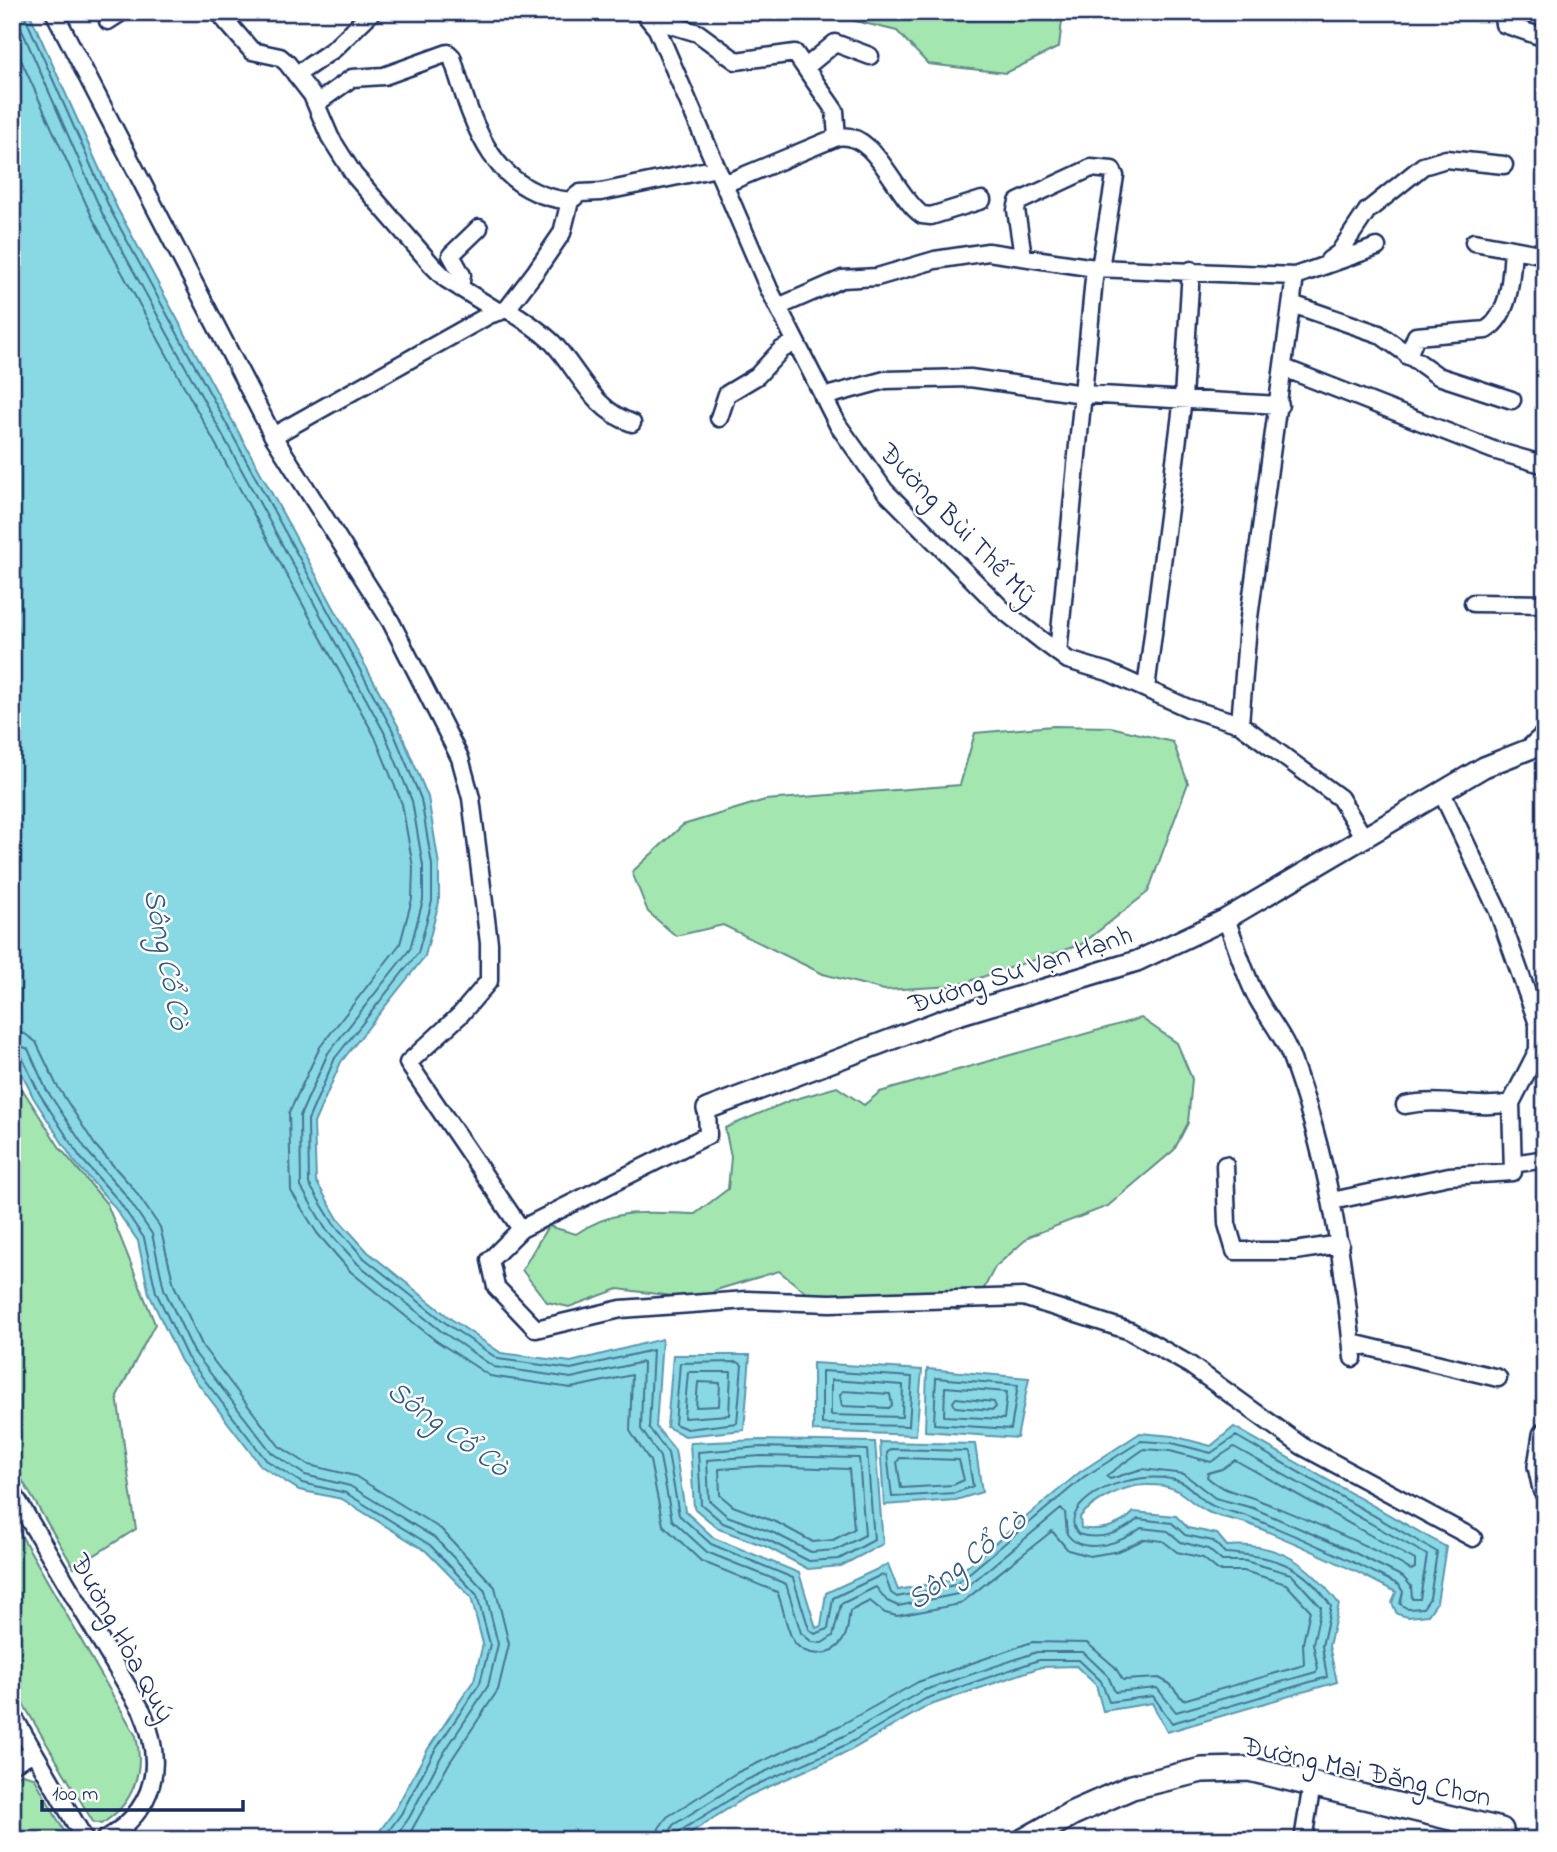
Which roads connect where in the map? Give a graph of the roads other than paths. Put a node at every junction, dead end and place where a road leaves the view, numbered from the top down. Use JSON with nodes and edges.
{"nodes":[{"id":1,"x":54,"y":12,"type":"edge"},
{"id":2,"x":218,"y":12,"type":"edge"},
{"id":3,"x":372,"y":12,"type":"edge"},
{"id":4,"x":1502,"y":12,"type":"edge"},
{"id":5,"x":648,"y":18,"type":"edge"},
{"id":6,"x":1545,"y":38,"type":"edge"},
{"id":7,"x":870,"y":56,"type":"dead end"},
{"id":8,"x":806,"y":66,"type":"junction"},
{"id":9,"x":296,"y":75,"type":"junction"},
{"id":10,"x":317,"y":103,"type":"junction"},
{"id":11,"x":837,"y":137,"type":"junction"},
{"id":12,"x":1504,"y":165,"type":"dead end"},
{"id":13,"x":717,"y":168,"type":"junction"},
{"id":14,"x":723,"y":184,"type":"junction"},
{"id":15,"x":982,"y":200,"type":"dead end"},
{"id":16,"x":570,"y":201,"type":"junction"},
{"id":17,"x":479,"y":229,"type":"dead end"},
{"id":18,"x":1474,"y":242,"type":"dead end"},
{"id":19,"x":1377,"y":247,"type":"dead end"},
{"id":20,"x":1513,"y":249,"type":"junction"},
{"id":21,"x":1545,"y":255,"type":"edge"},
{"id":22,"x":1023,"y":256,"type":"junction"},
{"id":23,"x":1098,"y":268,"type":"junction"},
{"id":24,"x":1318,"y":268,"type":"junction"},
{"id":25,"x":1191,"y":270,"type":"junction"},
{"id":26,"x":1295,"y":276,"type":"junction"},
{"id":27,"x":460,"y":288,"type":"junction"},
{"id":28,"x":1292,"y":304,"type":"junction"},
{"id":29,"x":778,"y":307,"type":"junction"},
{"id":30,"x":503,"y":311,"type":"junction"},
{"id":31,"x":795,"y":342,"type":"junction"},
{"id":32,"x":1408,"y":356,"type":"junction"},
{"id":33,"x":1284,"y":368,"type":"junction"},
{"id":34,"x":1083,"y":394,"type":"junction"},
{"id":35,"x":823,"y":397,"type":"junction"},
{"id":36,"x":1183,"y":398,"type":"junction"},
{"id":37,"x":1512,"y":400,"type":"dead end"},
{"id":38,"x":1280,"y":405,"type":"junction"},
{"id":39,"x":719,"y":418,"type":"dead end"},
{"id":40,"x":632,"y":423,"type":"dead end"},
{"id":41,"x":273,"y":436,"type":"junction"},
{"id":42,"x":1545,"y":465,"type":"edge"},
{"id":43,"x":1473,"y":603,"type":"dead end"},
{"id":44,"x":1545,"y":604,"type":"edge"},
{"id":45,"x":1058,"y":653,"type":"junction"},
{"id":46,"x":1146,"y":689,"type":"junction"},
{"id":47,"x":1240,"y":724,"type":"junction"},
{"id":48,"x":1542,"y":743,"type":"edge"},
{"id":49,"x":1442,"y":793,"type":"junction"},
{"id":50,"x":1364,"y":838,"type":"junction"},
{"id":51,"x":1226,"y":919,"type":"junction"},
{"id":52,"x":1511,"y":1103,"type":"junction"},
{"id":53,"x":1405,"y":1105,"type":"dead end"},
{"id":54,"x":707,"y":1109,"type":"joint"},
{"id":55,"x":1545,"y":1159,"type":"edge"},
{"id":56,"x":1514,"y":1164,"type":"junction"},
{"id":57,"x":1225,"y":1165,"type":"dead end"},
{"id":58,"x":1332,"y":1201,"type":"junction"},
{"id":59,"x":521,"y":1229,"type":"junction"},
{"id":60,"x":1340,"y":1244,"type":"junction"},
{"id":61,"x":1498,"y":1378,"type":"dead end"},
{"id":62,"x":1543,"y":1441,"type":"edge"},
{"id":63,"x":1544,"y":1484,"type":"edge"},
{"id":64,"x":14,"y":1498,"type":"edge"},
{"id":65,"x":1473,"y":1538,"type":"dead end"},
{"id":66,"x":12,"y":1714,"type":"edge"},
{"id":67,"x":34,"y":1752,"type":"junction"},
{"id":68,"x":12,"y":1764,"type":"edge"},
{"id":69,"x":1312,"y":1784,"type":"junction"},
{"id":70,"x":1456,"y":1830,"type":"edge"},
{"id":71,"x":1500,"y":1835,"type":"edge"},
{"id":72,"x":85,"y":1840,"type":"edge"},
{"id":73,"x":104,"y":1840,"type":"edge"},
{"id":74,"x":1025,"y":1840,"type":"edge"},
{"id":75,"x":1303,"y":1840,"type":"edge"}],
"edges":[{"from":1,"to":41,"type":"street"},
{"from":2,"to":9,"type":"street"},
{"from":3,"to":9,"type":"street"},
{"from":4,"to":6,"type":"street"},
{"from":5,"to":8,"type":"street"},
{"from":5,"to":13,"type":"street","name":"Đường Bùi Thế Mỹ"},
{"from":7,"to":8,"type":"street"},
{"from":8,"to":11,"type":"street"},
{"from":9,"to":10,"type":"street"},
{"from":10,"to":16,"type":"street"},
{"from":10,"to":27,"type":"street"},
{"from":11,"to":14,"type":"street"},
{"from":11,"to":15,"type":"street"},
{"from":12,"to":24,"type":"street"},
{"from":13,"to":14,"type":"street","name":"Đường Bùi Thế Mỹ"},
{"from":13,"to":16,"type":"street"},
{"from":14,"to":29,"type":"street","name":"Đường Bùi Thế Mỹ"},
{"from":16,"to":30,"type":"street"},
{"from":17,"to":27,"type":"street"},
{"from":18,"to":20,"type":"street"},
{"from":19,"to":24,"type":"street"},
{"from":20,"to":21,"type":"street"},
{"from":20,"to":32,"type":"street"},
{"from":22,"to":23,"type":"street"},
{"from":22,"to":23,"type":"street"},
{"from":22,"to":29,"type":"street"},
{"from":23,"to":25,"type":"street"},
{"from":23,"to":34,"type":"street"},
{"from":24,"to":26,"type":"street"},
{"from":25,"to":26,"type":"street"},
{"from":25,"to":36,"type":"street"},
{"from":26,"to":28,"type":"street"},
{"from":27,"to":30,"type":"street"},
{"from":28,"to":32,"type":"street"},
{"from":28,"to":33,"type":"street"},
{"from":29,"to":31,"type":"street","name":"Đường Bùi Thế Mỹ"},
{"from":30,"to":40,"type":"street"},
{"from":30,"to":41,"type":"street"},
{"from":31,"to":35,"type":"street","name":"Đường Bùi Thế Mỹ"},
{"from":31,"to":39,"type":"street"},
{"from":32,"to":37,"type":"street"},
{"from":33,"to":38,"type":"street"},
{"from":33,"to":42,"type":"street"},
{"from":34,"to":35,"type":"street"},
{"from":34,"to":36,"type":"street"},
{"from":34,"to":45,"type":"street"},
{"from":35,"to":45,"type":"street","name":"Đường Bùi Thế Mỹ"},
{"from":36,"to":38,"type":"street"},
{"from":36,"to":46,"type":"street"},
{"from":38,"to":47,"type":"street"},
{"from":41,"to":59,"type":"street"},
{"from":43,"to":44,"type":"street"},
{"from":45,"to":46,"type":"street","name":"Đường Bùi Thế Mỹ"},
{"from":46,"to":47,"type":"street","name":"Đường Bùi Thế Mỹ"},
{"from":47,"to":50,"type":"street","name":"Đường Bùi Thế Mỹ"},
{"from":48,"to":49,"type":"street","name":"Đường Sư Vạn Hạnh"},
{"from":49,"to":50,"type":"street","name":"Đường Sư Vạn Hạnh"},
{"from":49,"to":52,"type":"street"},
{"from":50,"to":51,"type":"street","name":"Đường Sư Vạn Hạnh"},
{"from":51,"to":54,"type":"street","name":"Đường Sư Vạn Hạnh"},
{"from":51,"to":58,"type":"street"},
{"from":52,"to":53,"type":"street"},
{"from":52,"to":56,"type":"street"},
{"from":54,"to":59,"type":"street","name":"Đường Sư Vạn Hạnh"},
{"from":55,"to":56,"type":"street"},
{"from":56,"to":58,"type":"street"},
{"from":57,"to":60,"type":"street"},
{"from":58,"to":60,"type":"street"},
{"from":59,"to":65,"type":"street"},
{"from":60,"to":61,"type":"street"},
{"from":62,"to":63,"type":"main road"},
{"from":64,"to":73,"type":"street","name":"Đường Hòa Quý"},
{"from":66,"to":67,"type":"street"},
{"from":67,"to":68,"type":"street"},
{"from":67,"to":72,"type":"street"},
{"from":69,"to":70,"type":"main road","name":"Đường Mai Đăng Chơn"},
{"from":69,"to":74,"type":"main road","name":"Đường Mai Đăng Chơn"},
{"from":69,"to":75,"type":"street"},
{"from":70,"to":71,"type":"main road","name":"Đường Mai Đăng Chơn"}]}
